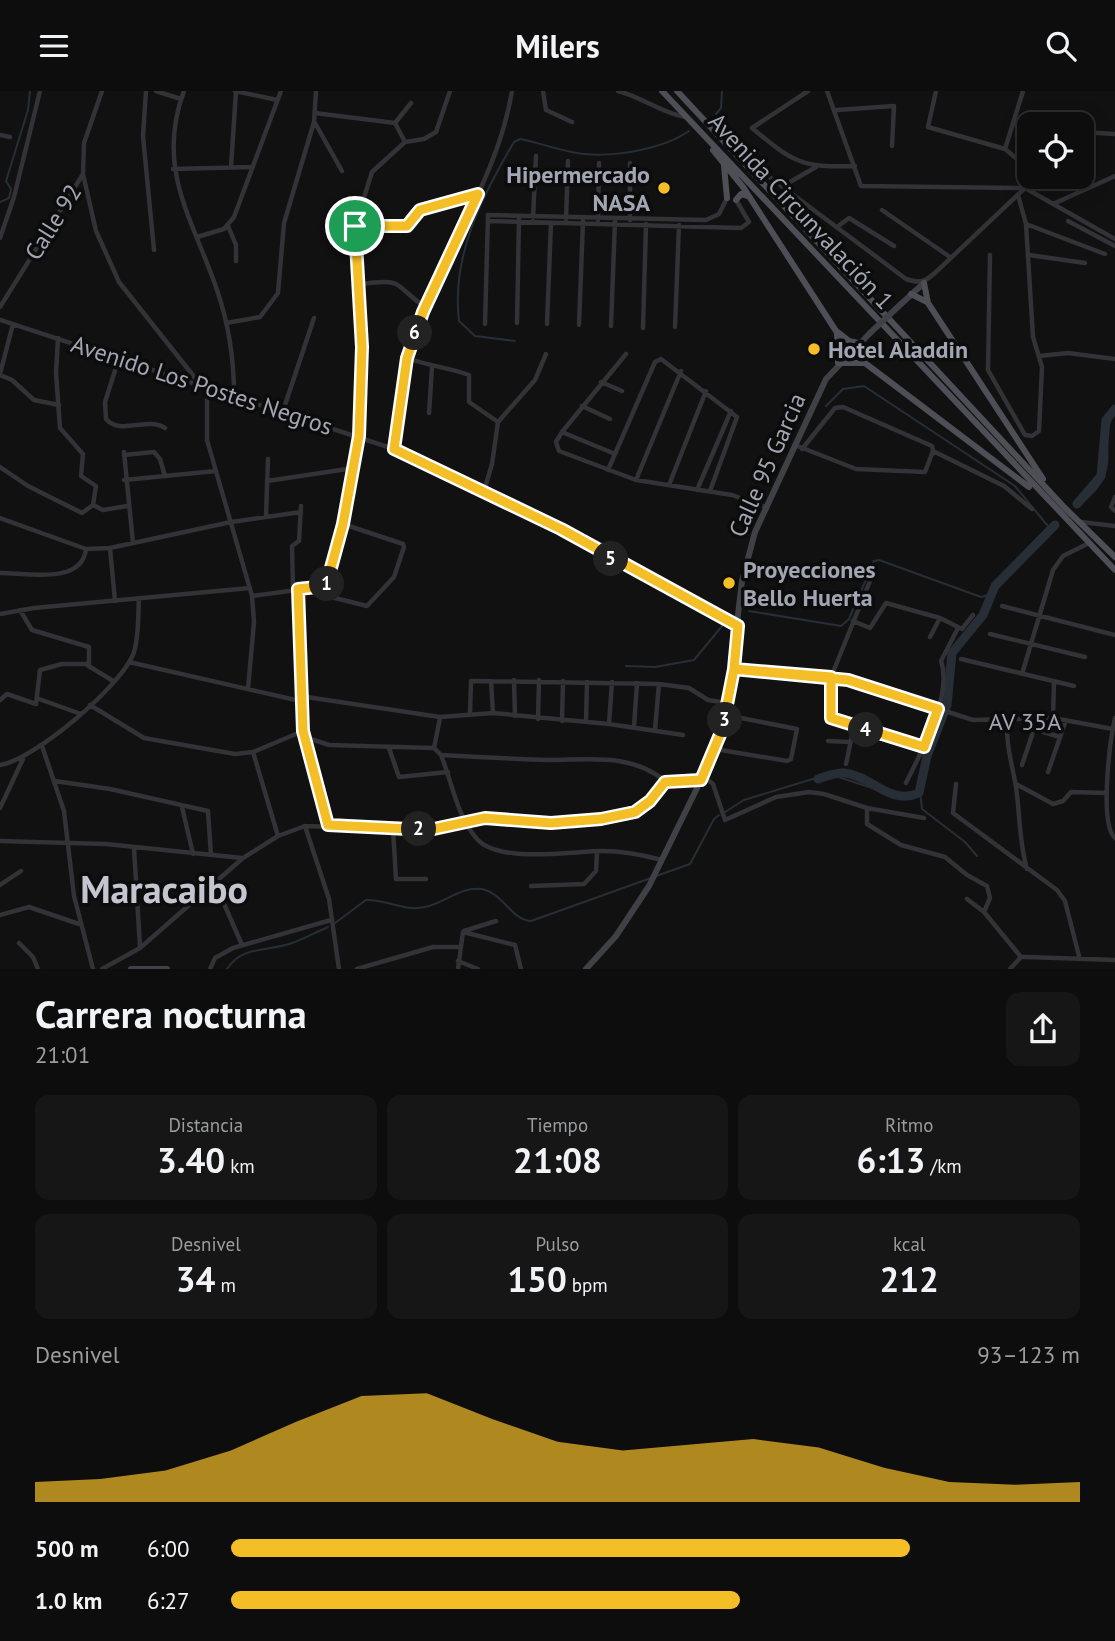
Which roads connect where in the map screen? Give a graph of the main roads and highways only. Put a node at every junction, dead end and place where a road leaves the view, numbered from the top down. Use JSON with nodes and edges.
{"nodes":[{"id":1,"x":662,"y":91,"type":"edge"},
{"id":2,"x":677,"y":91,"type":"edge"},
{"id":3,"x":698,"y":130,"type":"junction"},
{"id":4,"x":723,"y":164,"type":"junction"},
{"id":5,"x":749,"y":197,"type":"junction"},
{"id":6,"x":727,"y":198,"type":"road end"},
{"id":7,"x":736,"y":200,"type":"road end"},
{"id":8,"x":924,"y":282,"type":"road end"},
{"id":9,"x":911,"y":294,"type":"road end"},
{"id":10,"x":928,"y":303,"type":"junction"},
{"id":11,"x":836,"y":331,"type":"junction"},
{"id":12,"x":865,"y":363,"type":"junction"},
{"id":13,"x":1049,"y":490,"type":"junction"},
{"id":14,"x":1042,"y":496,"type":"junction"},
{"id":15,"x":1115,"y":557,"type":"edge"},
{"id":16,"x":1115,"y":570,"type":"edge"}],
"edges":[{"from":1,"to":3,"type":"main road","name":"Avenida Circunvalación 1"},
{"from":2,"to":13,"type":"main road","name":"Avenida Circunvalación 1"},
{"from":3,"to":4,"type":"main road"},
{"from":3,"to":14,"type":"main road","name":"Avenida Circunvalación 1"},
{"from":4,"to":5,"type":"main road"},
{"from":4,"to":6,"type":"main road"},
{"from":5,"to":7,"type":"main road"},
{"from":5,"to":11,"type":"main road"},
{"from":8,"to":10,"type":"main road"},
{"from":9,"to":10,"type":"main road"},
{"from":10,"to":13,"type":"main road"},
{"from":11,"to":12,"type":"main road"},
{"from":11,"to":12,"type":"main road"},
{"from":12,"to":14,"type":"main road"},
{"from":13,"to":15,"type":"main road","name":"Avenida Circunvalación 1"},
{"from":14,"to":16,"type":"main road","name":"Avenida Circunvalación 1"}]}
